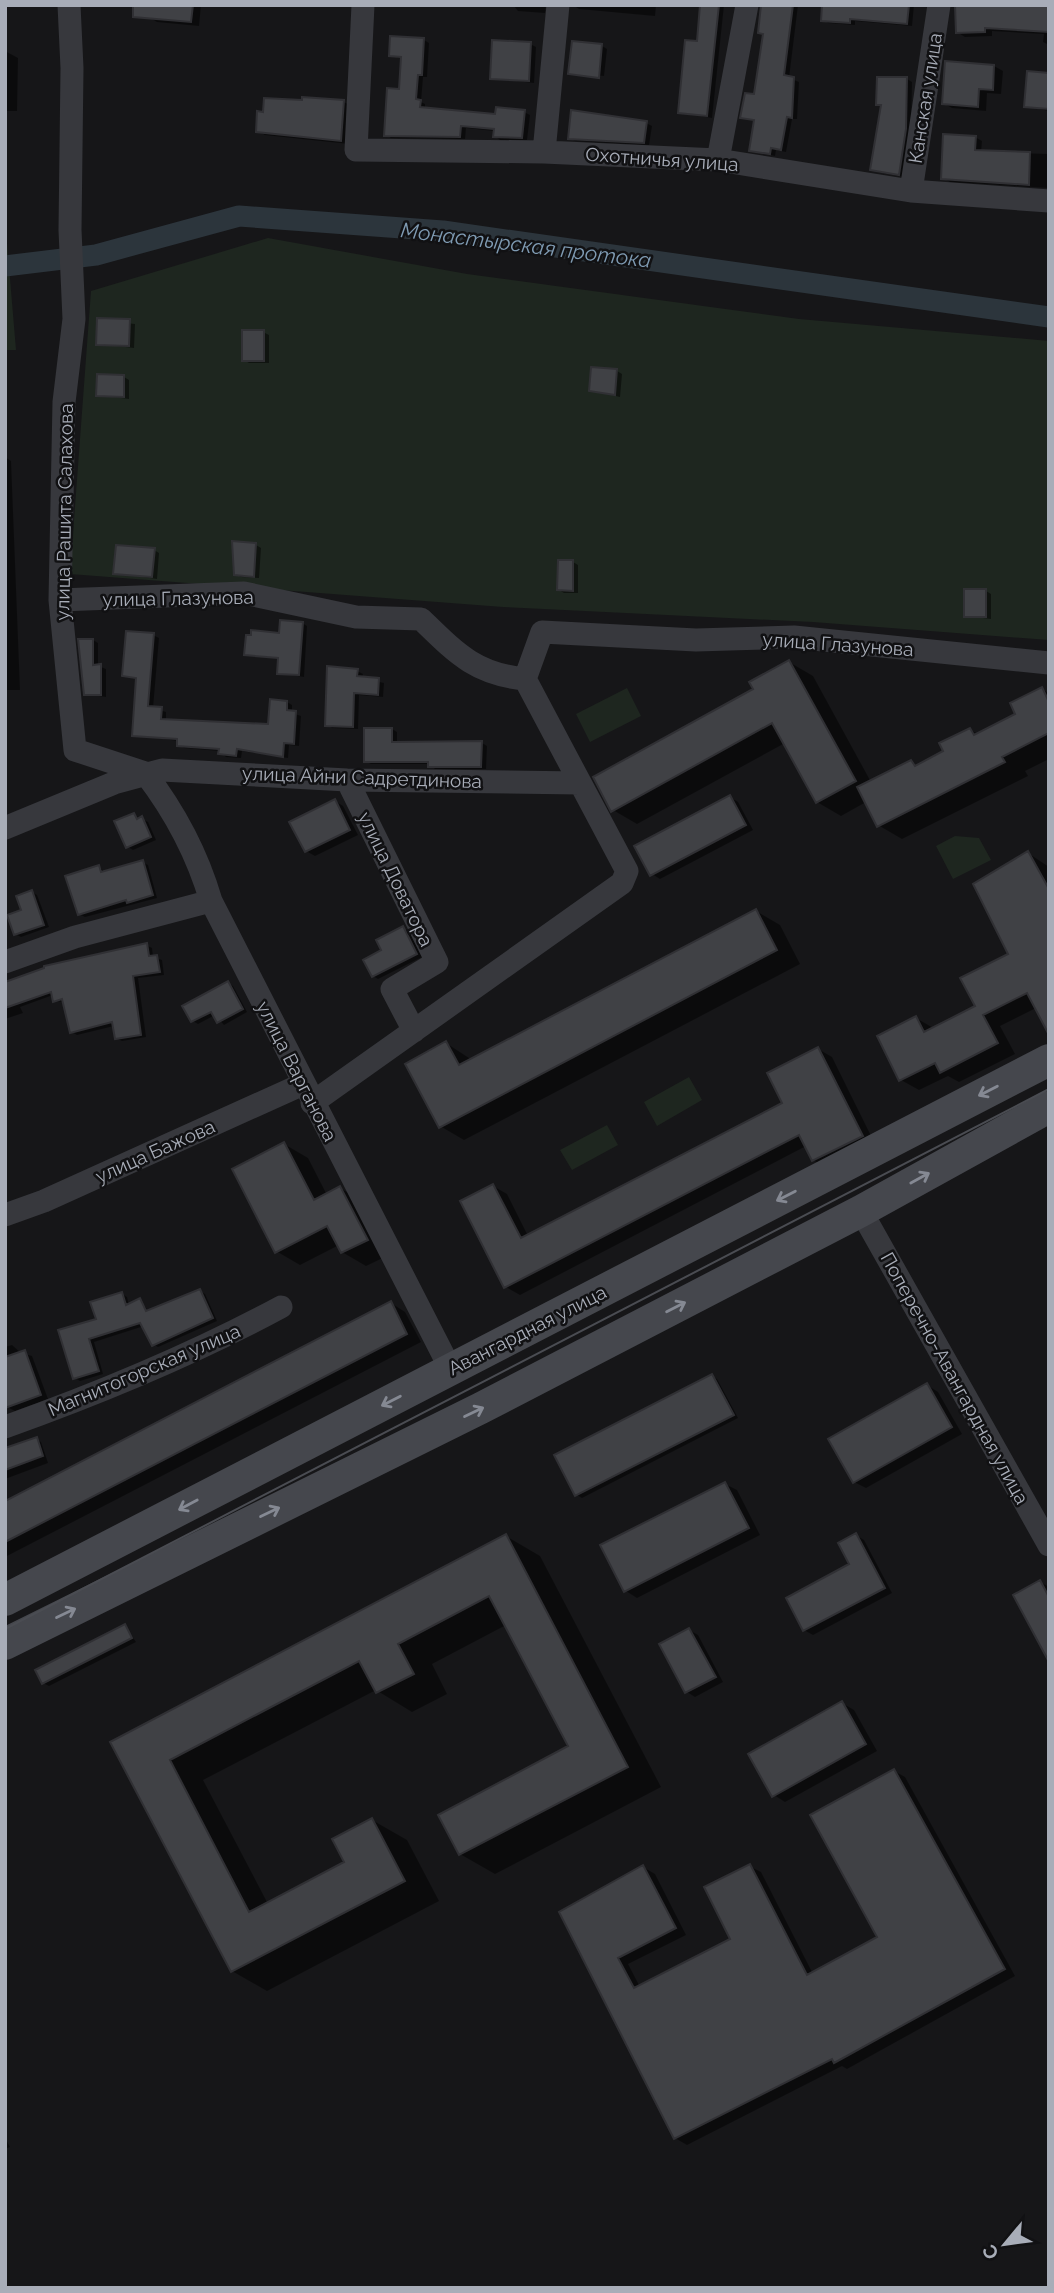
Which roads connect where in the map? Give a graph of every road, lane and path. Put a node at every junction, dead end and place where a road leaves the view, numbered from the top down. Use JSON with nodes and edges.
{"nodes":[{"id":1,"x":69,"y":5,"type":"edge"},
{"id":2,"x":363,"y":5,"type":"edge"},
{"id":3,"x":558,"y":5,"type":"edge"},
{"id":4,"x":747,"y":5,"type":"edge"},
{"id":5,"x":940,"y":5,"type":"edge"},
{"id":6,"x":544,"y":152,"type":"junction"},
{"id":7,"x":718,"y":160,"type":"junction"},
{"id":8,"x":911,"y":191,"type":"junction"},
{"id":9,"x":1049,"y":201,"type":"edge"},
{"id":10,"x":60,"y":600,"type":"junction"},
{"id":11,"x":1049,"y":663,"type":"edge"},
{"id":12,"x":525,"y":680,"type":"junction"},
{"id":13,"x":145,"y":773,"type":"junction"},
{"id":14,"x":347,"y":780,"type":"junction"},
{"id":15,"x":580,"y":783,"type":"junction"},
{"id":16,"x":5,"y":828,"type":"edge"},
{"id":17,"x":211,"y":901,"type":"junction"},
{"id":18,"x":5,"y":962,"type":"edge"},
{"id":19,"x":414,"y":1031,"type":"junction"},
{"id":20,"x":1049,"y":1060,"type":"edge"},
{"id":21,"x":308,"y":1094,"type":"junction"},
{"id":22,"x":1049,"y":1107,"type":"edge"},
{"id":23,"x":860,"y":1211,"type":"junction"},
{"id":24,"x":5,"y":1215,"type":"edge"},
{"id":25,"x":281,"y":1307,"type":"dead end"},
{"id":26,"x":451,"y":1370,"type":"junction"},
{"id":27,"x":5,"y":1427,"type":"edge"},
{"id":28,"x":1049,"y":1545,"type":"edge"},
{"id":29,"x":5,"y":1600,"type":"edge"},
{"id":30,"x":5,"y":1644,"type":"edge"}],
"edges":[{"from":1,"to":10,"type":"street","name":"улица Рашита Салахова"},
{"from":2,"to":6,"type":"street","name":"Охотничья улица"},
{"from":3,"to":6,"type":"street"},
{"from":4,"to":7,"type":"street"},
{"from":5,"to":8,"type":"street","name":"Канская улица"},
{"from":6,"to":7,"type":"street","name":"Охотничья улица"},
{"from":7,"to":8,"type":"street","name":"Охотничья улица"},
{"from":8,"to":9,"type":"street","name":"Охотничья улица"},
{"from":10,"to":12,"type":"street","name":"улица Глазунова"},
{"from":10,"to":13,"type":"street","name":"улица Рашита Салахова"},
{"from":11,"to":12,"type":"street","name":"улица Глазунова"},
{"from":12,"to":15,"type":"street"},
{"from":13,"to":14,"type":"street","name":"улица Айни Садретдинова"},
{"from":13,"to":16,"type":"street"},
{"from":13,"to":17,"type":"street","name":"улица Варганова"},
{"from":14,"to":15,"type":"street","name":"улица Айни Садретдинова"},
{"from":14,"to":19,"type":"street","name":"улица Доватора"},
{"from":15,"to":19,"type":"street","name":"улица Бажова"},
{"from":17,"to":18,"type":"street"},
{"from":17,"to":21,"type":"street","name":"улица Варганова"},
{"from":19,"to":21,"type":"street","name":"улица Бажова"},
{"from":20,"to":26,"type":"main road","name":"Авангардная улица","one_way":true},
{"from":21,"to":24,"type":"street","name":"улица Бажова"},
{"from":21,"to":26,"type":"street","name":"улица Варганова"},
{"from":23,"to":22,"type":"main road","one_way":true},
{"from":23,"to":28,"type":"street","name":"Поперечно-Авангардная улица"},
{"from":30,"to":23,"type":"main road","one_way":true},
{"from":25,"to":27,"type":"street","name":"Магнитогорская улица"},
{"from":26,"to":29,"type":"main road","name":"Авангардная улица","one_way":true}]}
